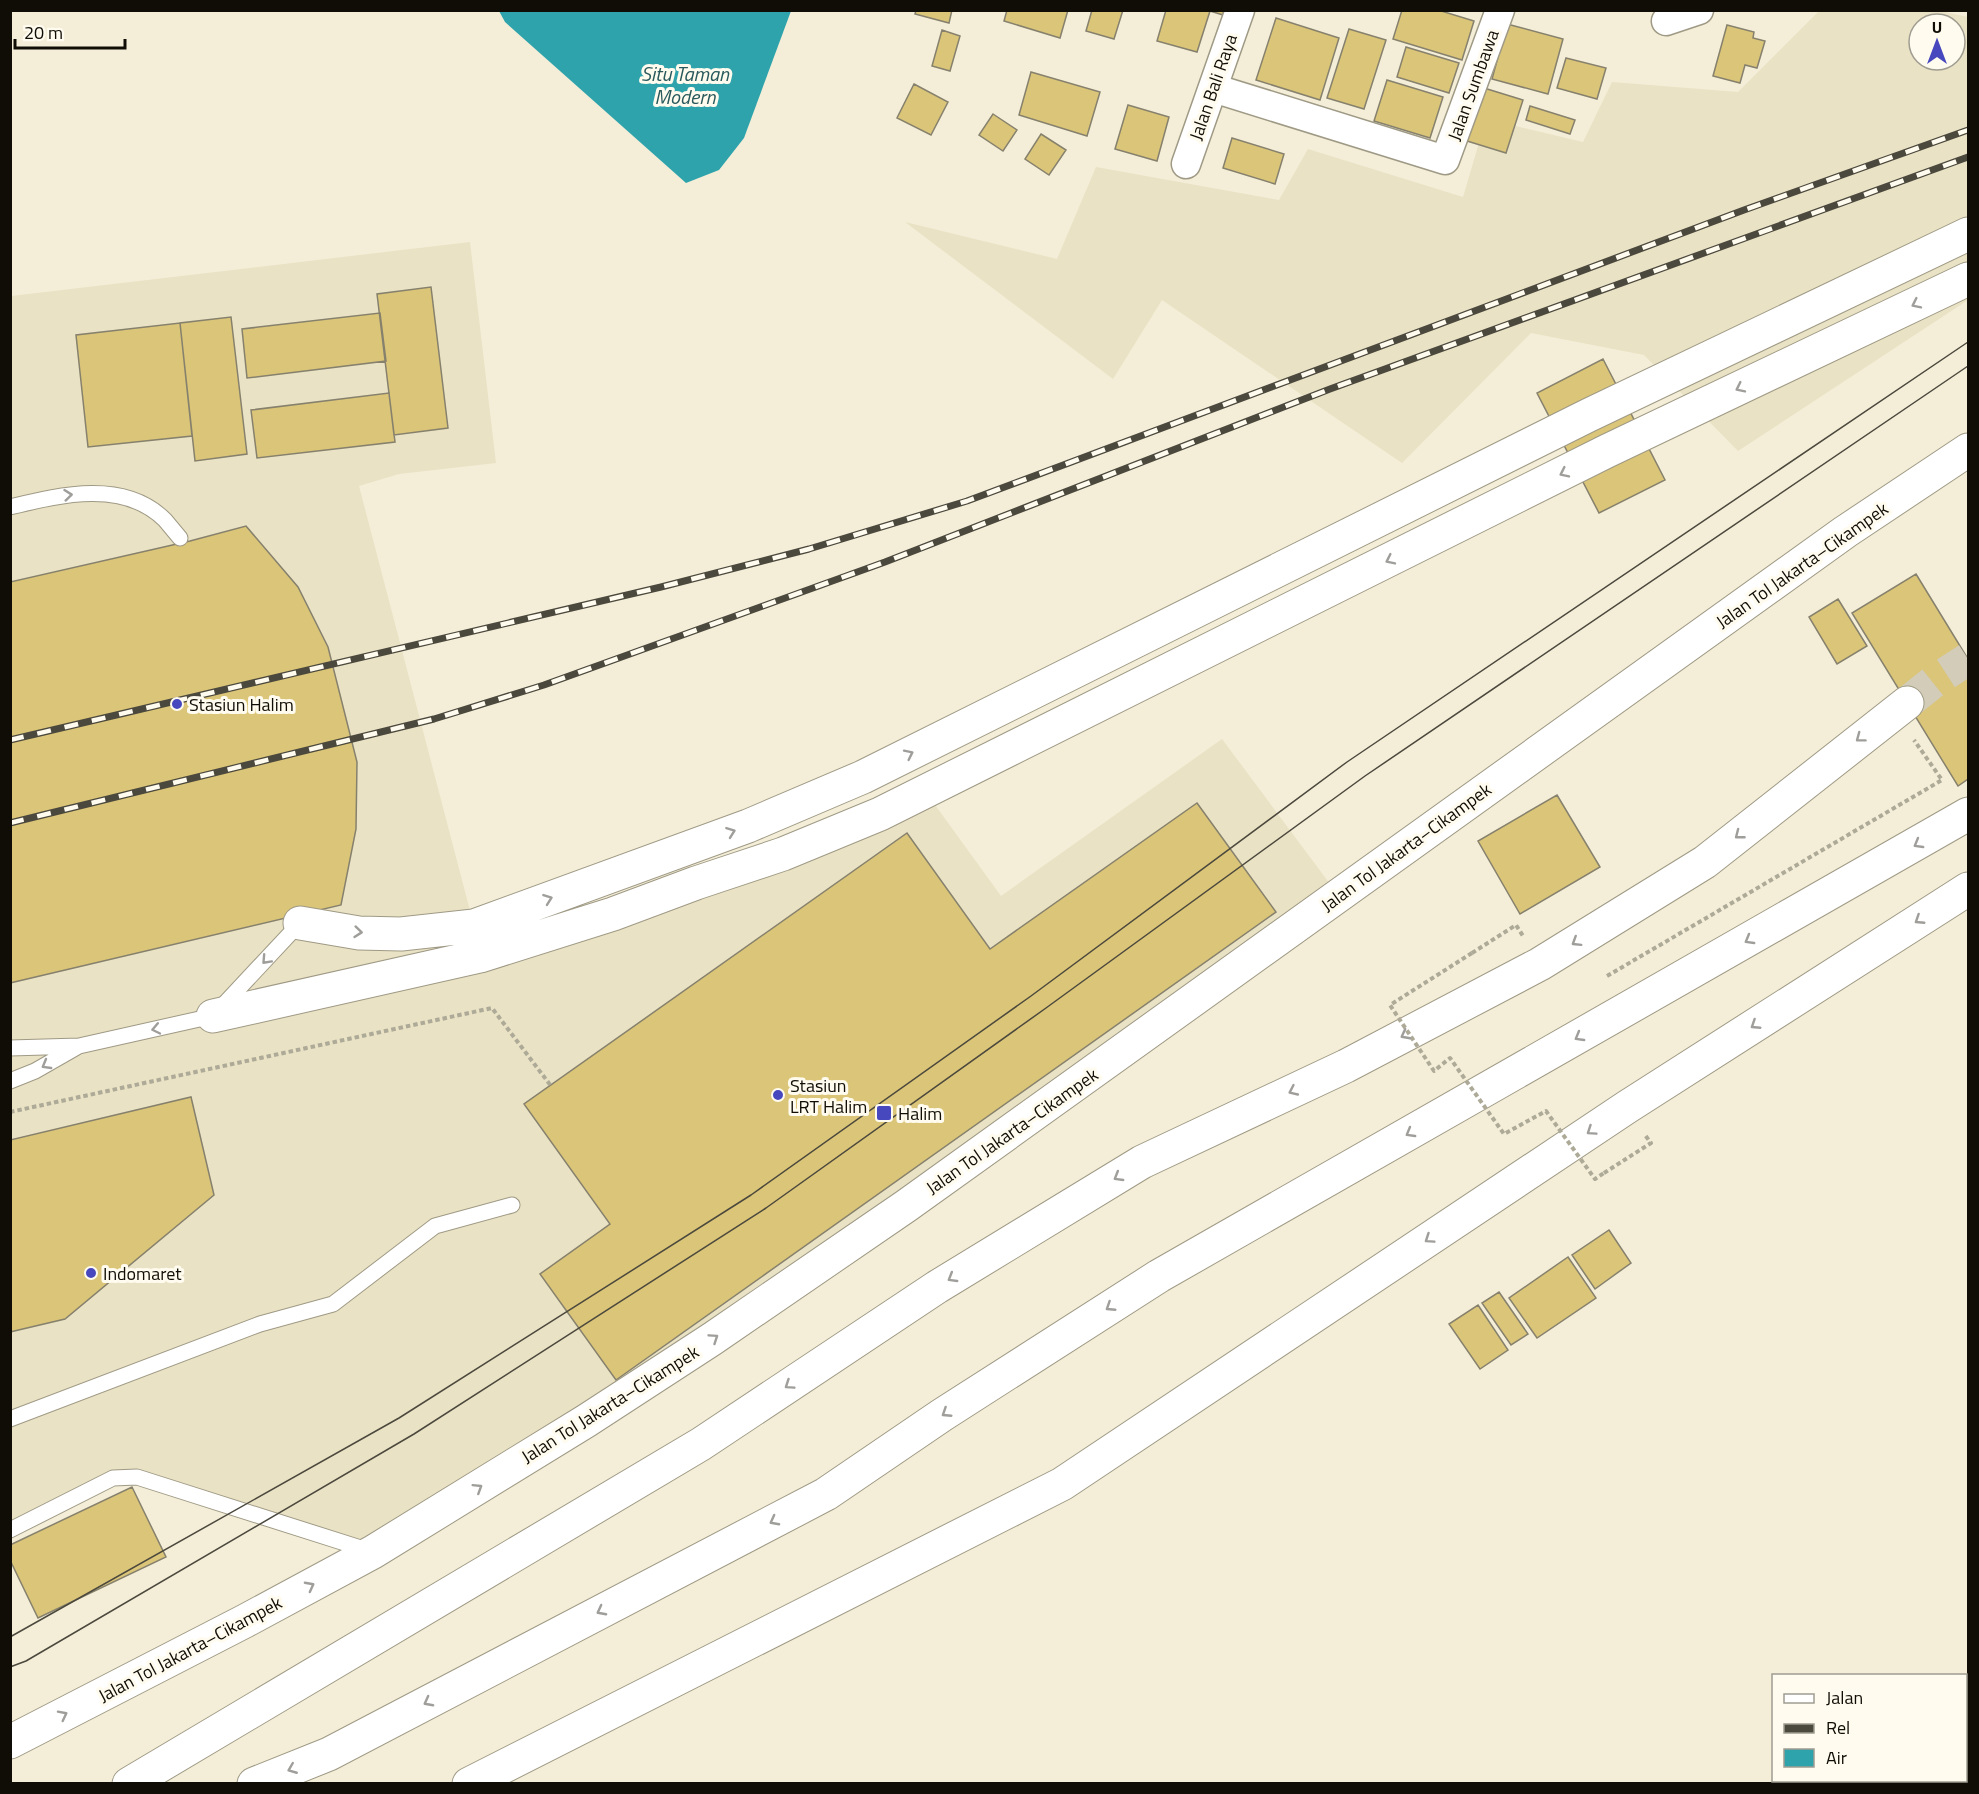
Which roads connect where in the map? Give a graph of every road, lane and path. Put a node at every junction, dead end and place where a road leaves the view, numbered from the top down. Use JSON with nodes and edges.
{"nodes":[{"id":1,"x":1240,"y":10,"type":"edge"},
{"id":2,"x":1500,"y":10,"type":"edge"},
{"id":3,"x":1699,"y":10,"type":"edge"},
{"id":4,"x":1666,"y":21,"type":"dead end"},
{"id":5,"x":1213,"y":88,"type":"junction"},
{"id":6,"x":1186,"y":164,"type":"dead end"},
{"id":7,"x":1968,"y":234,"type":"edge"},
{"id":8,"x":1968,"y":279,"type":"edge"},
{"id":9,"x":1968,"y":450,"type":"edge"},
{"id":10,"x":10,"y":507,"type":"edge"},
{"id":11,"x":180,"y":538,"type":"dead end"},
{"id":12,"x":1900,"y":707,"type":"joint"},
{"id":13,"x":1968,"y":814,"type":"edge"},
{"id":14,"x":1968,"y":889,"type":"edge"},
{"id":15,"x":299,"y":919,"type":"joint"},
{"id":16,"x":1483,"y":946,"type":"dead end"},
{"id":17,"x":1607,"y":976,"type":"dead end"},
{"id":18,"x":213,"y":1016,"type":"junction"},
{"id":19,"x":79,"y":1046,"type":"junction"},
{"id":20,"x":10,"y":1048,"type":"edge"},
{"id":21,"x":10,"y":1081,"type":"edge"},
{"id":22,"x":551,"y":1086,"type":"dead end"},
{"id":23,"x":10,"y":1112,"type":"edge"},
{"id":24,"x":1615,"y":1166,"type":"dead end"},
{"id":25,"x":512,"y":1205,"type":"dead end"},
{"id":26,"x":10,"y":1419,"type":"edge"},
{"id":27,"x":10,"y":1530,"type":"edge"},
{"id":28,"x":373,"y":1552,"type":"junction"},
{"id":29,"x":10,"y":1742,"type":"edge"},
{"id":30,"x":129,"y":1784,"type":"edge"},
{"id":31,"x":254,"y":1784,"type":"edge"},
{"id":32,"x":469,"y":1784,"type":"edge"}],
"edges":[{"from":1,"to":5,"type":"street","name":"Jalan Bali Raya"},
{"from":2,"to":5,"type":"street","name":"Jalan Sumbawa"},
{"from":3,"to":4,"type":"street"},
{"from":5,"to":6,"type":"street","name":"Jalan Bali Raya"},
{"from":15,"to":7,"type":"highway","one_way":true},
{"from":8,"to":18,"type":"highway","one_way":true},
{"from":28,"to":9,"type":"highway","name":"Jalan Tol Jakarta–Cikampek","one_way":true},
{"from":10,"to":11,"type":"lane","one_way":true},
{"from":12,"to":17,"type":"path"},
{"from":12,"to":30,"type":"highway","one_way":true},
{"from":13,"to":31,"type":"highway","one_way":true},
{"from":14,"to":32,"type":"highway","one_way":true},
{"from":15,"to":18,"type":"lane","one_way":true},
{"from":16,"to":24,"type":"path","bridge":true},
{"from":18,"to":19,"type":"lane","one_way":true},
{"from":19,"to":20,"type":"lane"},
{"from":19,"to":21,"type":"lane","one_way":true},
{"from":22,"to":23,"type":"path"},
{"from":25,"to":26,"type":"lane"},
{"from":27,"to":28,"type":"lane"},
{"from":29,"to":28,"type":"highway","name":"Jalan Tol Jakarta–Cikampek","one_way":true}]}
